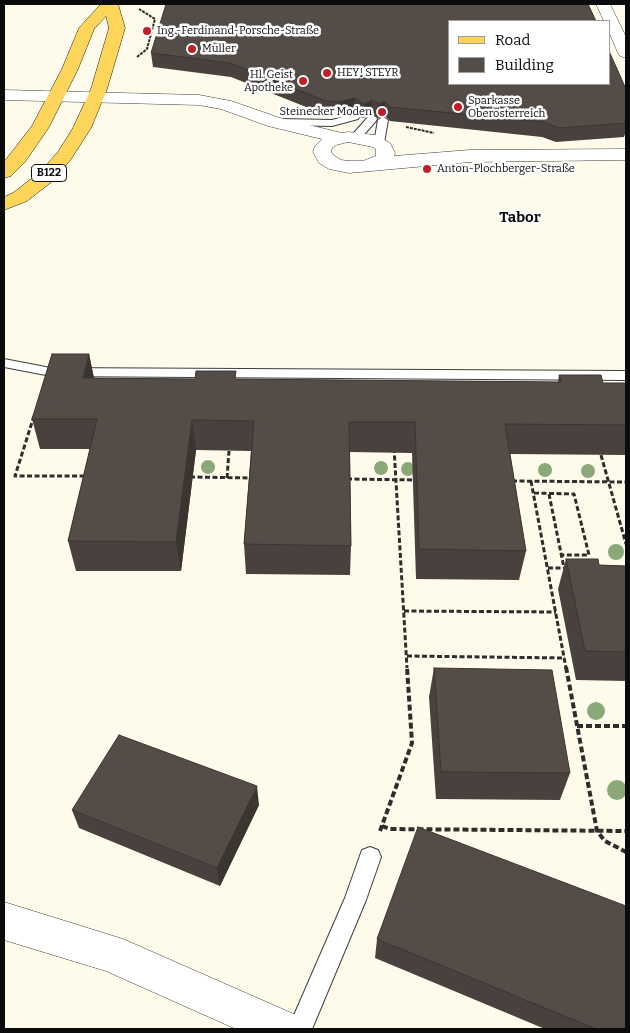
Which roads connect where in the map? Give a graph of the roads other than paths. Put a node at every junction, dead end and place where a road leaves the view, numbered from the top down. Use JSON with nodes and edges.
{"nodes":[{"id":1,"x":110,"y":4,"type":"edge"},
{"id":2,"x":603,"y":4,"type":"edge"},
{"id":3,"x":622,"y":37,"type":"edge"},
{"id":4,"x":626,"y":53,"type":"edge"},
{"id":5,"x":4,"y":95,"type":"edge"},
{"id":6,"x":56,"y":96,"type":"junction"},
{"id":7,"x":96,"y":97,"type":"junction"},
{"id":8,"x":354,"y":117,"type":"dead end"},
{"id":9,"x":274,"y":122,"type":"junction"},
{"id":10,"x":348,"y":137,"type":"junction"},
{"id":11,"x":380,"y":151,"type":"junction"},
{"id":12,"x":322,"y":152,"type":"junction"},
{"id":13,"x":626,"y":155,"type":"edge"},
{"id":14,"x":4,"y":172,"type":"edge"},
{"id":15,"x":4,"y":204,"type":"edge"},
{"id":16,"x":5,"y":363,"type":"edge"},
{"id":17,"x":217,"y":372,"type":"junction"},
{"id":18,"x":626,"y":376,"type":"edge"},
{"id":19,"x":176,"y":388,"type":"edge"},
{"id":20,"x":370,"y":857,"type":"road end"},
{"id":21,"x":4,"y":921,"type":"edge"},
{"id":22,"x":282,"y":1029,"type":"edge"},
{"id":23,"x":300,"y":1029,"type":"edge"}],
"edges":[{"from":1,"to":6,"type":"main road","number":"B122"},
{"from":1,"to":7,"type":"main road","number":"B122"},
{"from":2,"to":3,"type":"street"},
{"from":3,"to":4,"type":"street"},
{"from":5,"to":6,"type":"street"},
{"from":6,"to":7,"type":"street"},
{"from":6,"to":14,"type":"main road","number":"B122"},
{"from":7,"to":9,"type":"street"},
{"from":7,"to":15,"type":"main road","number":"B122"},
{"from":8,"to":9,"type":"lane"},
{"from":9,"to":10,"type":"street"},
{"from":9,"to":12,"type":"street"},
{"from":10,"to":11,"type":"street"},
{"from":10,"to":11,"type":"lane"},
{"from":10,"to":12,"type":"street"},
{"from":11,"to":12,"type":"street"},
{"from":11,"to":13,"type":"street"},
{"from":16,"to":17,"type":"lane"},
{"from":17,"to":18,"type":"lane"},
{"from":17,"to":19,"type":"lane"},
{"from":20,"to":23,"type":"lane"},
{"from":21,"to":22,"type":"street"}]}
